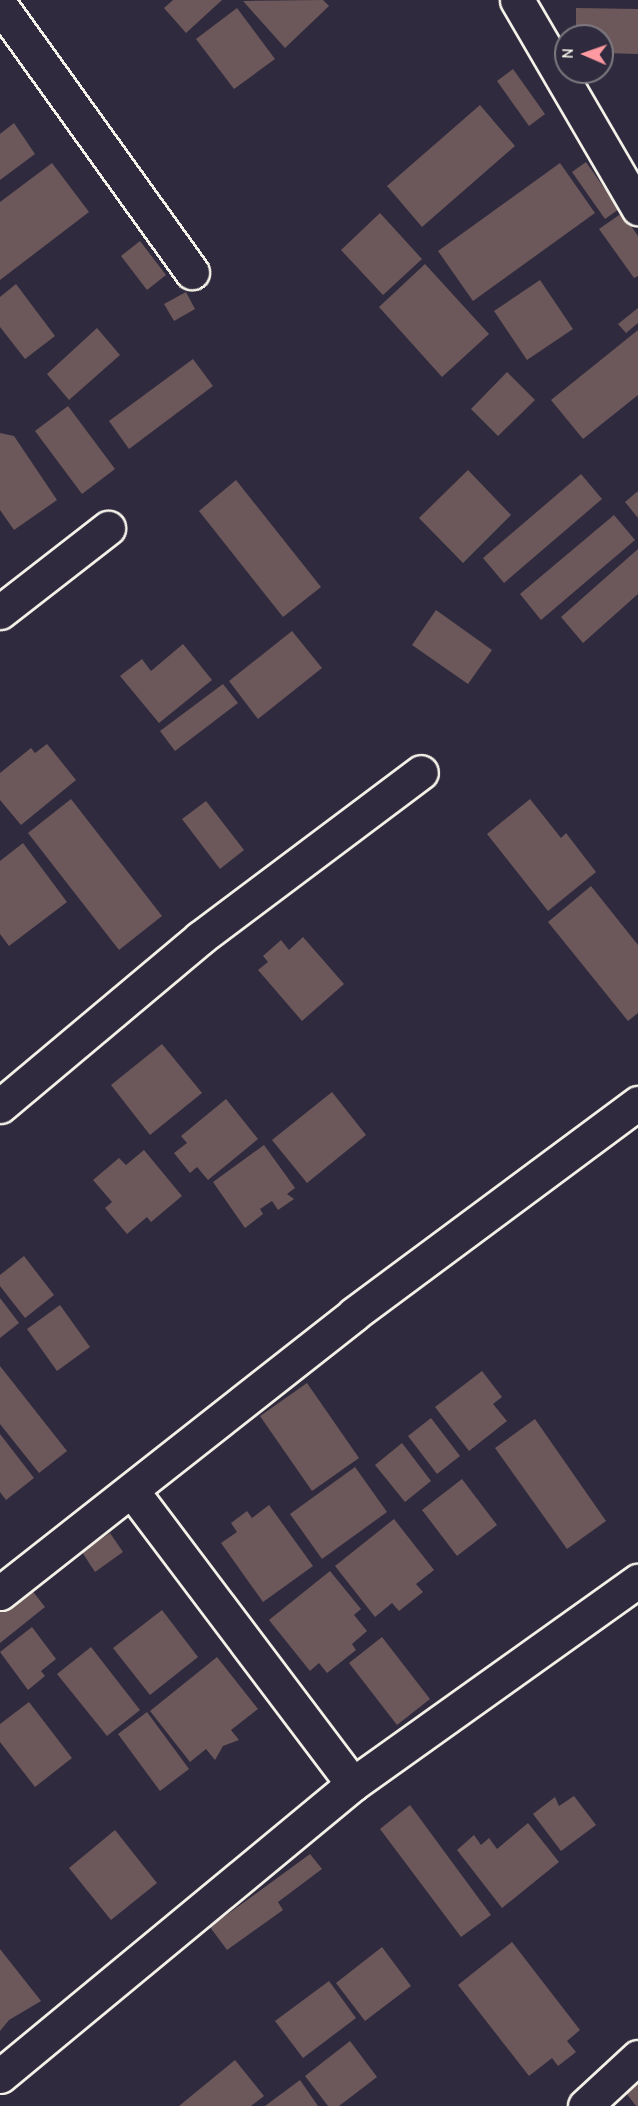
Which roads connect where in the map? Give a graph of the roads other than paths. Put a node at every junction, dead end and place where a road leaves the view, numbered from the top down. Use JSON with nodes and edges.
{"nodes":[{"id":1,"x":517,"y":0,"type":"edge"},
{"id":2,"x":0,"y":5,"type":"edge"},
{"id":3,"x":638,"y":208,"type":"edge"},
{"id":4,"x":192,"y":272,"type":"dead end"},
{"id":5,"x":108,"y":528,"type":"dead end"},
{"id":6,"x":0,"y":612,"type":"edge"},
{"id":7,"x":421,"y":772,"type":"dead end"},
{"id":8,"x":638,"y":1103,"type":"edge"},
{"id":9,"x":0,"y":1106,"type":"edge"},
{"id":10,"x":132,"y":1491,"type":"junction"},
{"id":11,"x":638,"y":1581,"type":"edge"},
{"id":12,"x":0,"y":1593,"type":"edge"},
{"id":13,"x":353,"y":1784,"type":"junction"},
{"id":14,"x":638,"y":2057,"type":"edge"},
{"id":15,"x":0,"y":2076,"type":"edge"},
{"id":16,"x":585,"y":2106,"type":"edge"}],
"edges":[{"from":1,"to":3,"type":"street"},
{"from":2,"to":4,"type":"street"},
{"from":5,"to":6,"type":"street"},
{"from":7,"to":9,"type":"street"},
{"from":8,"to":10,"type":"street"},
{"from":10,"to":12,"type":"street"},
{"from":10,"to":13,"type":"street"},
{"from":11,"to":13,"type":"street"},
{"from":13,"to":15,"type":"street"},
{"from":14,"to":16,"type":"street"}]}
